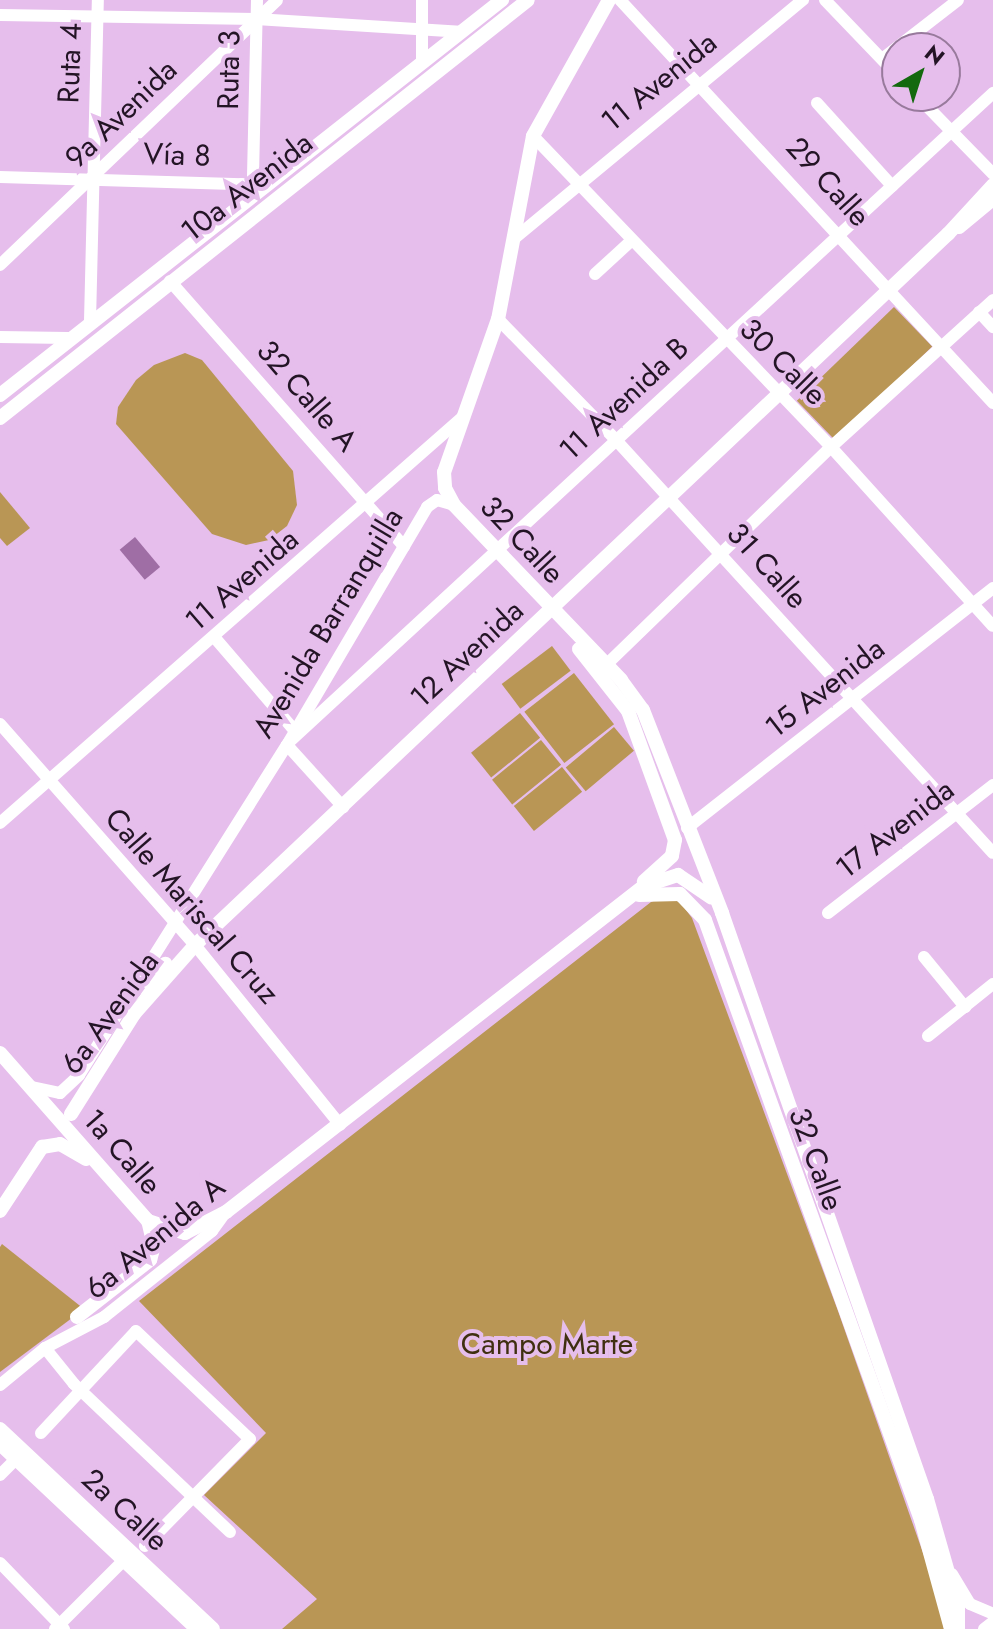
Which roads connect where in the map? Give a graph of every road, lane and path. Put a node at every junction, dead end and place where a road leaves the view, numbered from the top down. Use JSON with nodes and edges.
{"nodes":[{"id":1,"x":98,"y":0,"type":"edge"},
{"id":2,"x":257,"y":0,"type":"edge"},
{"id":3,"x":277,"y":0,"type":"edge"},
{"id":4,"x":422,"y":0,"type":"edge"},
{"id":5,"x":502,"y":0,"type":"edge"},
{"id":6,"x":528,"y":0,"type":"edge"},
{"id":7,"x":609,"y":0,"type":"edge"},
{"id":8,"x":620,"y":0,"type":"edge"},
{"id":9,"x":803,"y":0,"type":"edge"},
{"id":10,"x":825,"y":0,"type":"edge"},
{"id":11,"x":958,"y":0,"type":"edge"},
{"id":12,"x":0,"y":15,"type":"edge"},
{"id":13,"x":98,"y":18,"type":"junction"},
{"id":14,"x":256,"y":19,"type":"junction"},
{"id":15,"x":466,"y":28,"type":"junction"},
{"id":16,"x":422,"y":31,"type":"junction"},
{"id":17,"x":917,"y":32,"type":"edge"},
{"id":18,"x":478,"y":38,"type":"junction"},
{"id":19,"x":881,"y":58,"type":"edge"},
{"id":20,"x":422,"y":61,"type":"junction"},
{"id":21,"x":700,"y":80,"type":"junction"},
{"id":22,"x":993,"y":93,"type":"edge"},
{"id":23,"x":817,"y":103,"type":"dead end"},
{"id":24,"x":933,"y":112,"type":"edge"},
{"id":25,"x":951,"y":131,"type":"junction"},
{"id":26,"x":533,"y":136,"type":"junction"},
{"id":27,"x":993,"y":174,"type":"edge"},
{"id":28,"x":0,"y":177,"type":"edge"},
{"id":29,"x":92,"y":178,"type":"junction"},
{"id":30,"x":577,"y":183,"type":"junction"},
{"id":31,"x":993,"y":185,"type":"edge"},
{"id":32,"x":892,"y":186,"type":"junction"},
{"id":33,"x":253,"y":193,"type":"junction"},
{"id":34,"x":993,"y":199,"type":"edge"},
{"id":35,"x":948,"y":234,"type":"junction"},
{"id":36,"x":841,"y":235,"type":"junction"},
{"id":37,"x":515,"y":238,"type":"junction"},
{"id":38,"x":631,"y":241,"type":"junction"},
{"id":39,"x":0,"y":265,"type":"edge"},
{"id":40,"x":595,"y":274,"type":"dead end"},
{"id":41,"x":170,"y":281,"type":"junction"},
{"id":42,"x":889,"y":289,"type":"junction"},
{"id":43,"x":993,"y":300,"type":"edge"},
{"id":44,"x":979,"y":312,"type":"junction"},
{"id":45,"x":498,"y":319,"type":"junction"},
{"id":46,"x":90,"y":321,"type":"junction"},
{"id":47,"x":993,"y":327,"type":"edge"},
{"id":48,"x":0,"y":337,"type":"edge"},
{"id":49,"x":68,"y":338,"type":"junction"},
{"id":50,"x":725,"y":341,"type":"junction"},
{"id":51,"x":941,"y":345,"type":"junction"},
{"id":52,"x":0,"y":395,"type":"edge"},
{"id":53,"x":778,"y":395,"type":"junction"},
{"id":54,"x":993,"y":403,"type":"edge"},
{"id":55,"x":465,"y":415,"type":"junction"},
{"id":56,"x":0,"y":418,"type":"edge"},
{"id":57,"x":616,"y":440,"type":"junction"},
{"id":58,"x":831,"y":447,"type":"junction"},
{"id":59,"x":669,"y":498,"type":"junction"},
{"id":60,"x":368,"y":505,"type":"junction"},
{"id":61,"x":454,"y":505,"type":"junction"},
{"id":62,"x":404,"y":546,"type":"junction"},
{"id":63,"x":498,"y":554,"type":"junction"},
{"id":64,"x":722,"y":555,"type":"junction"},
{"id":65,"x":993,"y":588,"type":"edge"},
{"id":66,"x":973,"y":604,"type":"junction"},
{"id":67,"x":551,"y":610,"type":"junction"},
{"id":68,"x":993,"y":626,"type":"edge"},
{"id":69,"x":215,"y":638,"type":"junction"},
{"id":70,"x":606,"y":665,"type":"junction"},
{"id":71,"x":853,"y":699,"type":"junction"},
{"id":72,"x":0,"y":724,"type":"edge"},
{"id":73,"x":290,"y":739,"type":"junction"},
{"id":74,"x":650,"y":779,"type":"junction"},
{"id":75,"x":49,"y":780,"type":"junction"},
{"id":76,"x":993,"y":785,"type":"edge"},
{"id":77,"x":343,"y":807,"type":"junction"},
{"id":78,"x":957,"y":814,"type":"junction"},
{"id":79,"x":0,"y":823,"type":"edge"},
{"id":80,"x":687,"y":828,"type":"junction"},
{"id":81,"x":691,"y":844,"type":"junction"},
{"id":82,"x":993,"y":853,"type":"edge"},
{"id":83,"x":620,"y":903,"type":"junction"},
{"id":84,"x":722,"y":913,"type":"junction"},
{"id":85,"x":828,"y":913,"type":"dead end"},
{"id":86,"x":174,"y":921,"type":"junction"},
{"id":87,"x":195,"y":945,"type":"junction"},
{"id":88,"x":924,"y":957,"type":"dead end"},
{"id":89,"x":993,"y":984,"type":"edge"},
{"id":90,"x":129,"y":998,"type":"junction"},
{"id":91,"x":965,"y":1007,"type":"junction"},
{"id":92,"x":928,"y":1036,"type":"dead end"},
{"id":93,"x":0,"y":1053,"type":"edge"},
{"id":94,"x":28,"y":1085,"type":"junction"},
{"id":95,"x":71,"y":1114,"type":"dead end"},
{"id":96,"x":340,"y":1125,"type":"junction"},
{"id":97,"x":39,"y":1163,"type":"dead end"},
{"id":98,"x":100,"y":1169,"type":"junction"},
{"id":99,"x":0,"y":1211,"type":"edge"},
{"id":100,"x":226,"y":1212,"type":"junction"},
{"id":101,"x":148,"y":1221,"type":"junction"},
{"id":102,"x":0,"y":1224,"type":"edge"},
{"id":103,"x":77,"y":1317,"type":"dead end"},
{"id":104,"x":45,"y":1348,"type":"junction"},
{"id":105,"x":0,"y":1385,"type":"edge"},
{"id":106,"x":81,"y":1390,"type":"junction"},
{"id":107,"x":0,"y":1429,"type":"edge"},
{"id":108,"x":41,"y":1433,"type":"dead end"},
{"id":109,"x":6,"y":1448,"type":"edge"},
{"id":110,"x":0,"y":1475,"type":"edge"},
{"id":111,"x":193,"y":1496,"type":"junction"},
{"id":112,"x":230,"y":1532,"type":"dead end"},
{"id":113,"x":145,"y":1546,"type":"dead end"},
{"id":114,"x":124,"y":1560,"type":"junction"},
{"id":115,"x":0,"y":1563,"type":"edge"},
{"id":116,"x":949,"y":1568,"type":"junction"},
{"id":117,"x":185,"y":1601,"type":"junction"},
{"id":118,"x":993,"y":1614,"type":"edge"},
{"id":119,"x":993,"y":1622,"type":"edge"},
{"id":120,"x":60,"y":1628,"type":"edge"},
{"id":121,"x":197,"y":1629,"type":"edge"},
{"id":122,"x":213,"y":1629,"type":"edge"},
{"id":123,"x":224,"y":1629,"type":"edge"},
{"id":124,"x":951,"y":1629,"type":"edge"},
{"id":125,"x":958,"y":1629,"type":"edge"},
{"id":126,"x":984,"y":1629,"type":"edge"}],
"edges":[{"from":1,"to":13,"type":"street","name":"Ruta 4"},
{"from":2,"to":14,"type":"street","name":"Ruta 3"},
{"from":3,"to":14,"type":"street","name":"9a Avenida"},
{"from":4,"to":16,"type":"street"},
{"from":5,"to":15,"type":"main road","name":"10a Avenida"},
{"from":6,"to":18,"type":"main road","name":"10a Avenida"},
{"from":7,"to":26,"type":"main road"},
{"from":8,"to":21,"type":"street","name":"29 Calle"},
{"from":9,"to":21,"type":"street","name":"11 Avenida"},
{"from":10,"to":19,"type":"street"},
{"from":11,"to":17,"type":"street"},
{"from":12,"to":13,"type":"street"},
{"from":13,"to":14,"type":"street"},
{"from":13,"to":29,"type":"street","name":"Ruta 4"},
{"from":14,"to":16,"type":"street"},
{"from":14,"to":29,"type":"street","name":"9a Avenida"},
{"from":14,"to":33,"type":"street","name":"Ruta 3"},
{"from":15,"to":16,"type":"street"},
{"from":15,"to":18,"type":"main road"},
{"from":15,"to":20,"type":"main road","name":"10a Avenida"},
{"from":16,"to":20,"type":"street"},
{"from":18,"to":41,"type":"main road","name":"10a Avenida"},
{"from":20,"to":33,"type":"main road","name":"10a Avenida"},
{"from":21,"to":30,"type":"street","name":"11 Avenida"},
{"from":21,"to":36,"type":"street","name":"29 Calle"},
{"from":22,"to":25,"type":"street","name":"11 Avenida B"},
{"from":23,"to":32,"type":"street"},
{"from":24,"to":25,"type":"street"},
{"from":25,"to":27,"type":"street"},
{"from":25,"to":32,"type":"street","name":"11 Avenida B"},
{"from":26,"to":30,"type":"street","name":"30 Calle"},
{"from":26,"to":37,"type":"main road"},
{"from":28,"to":29,"type":"street","name":"Vía 8"},
{"from":29,"to":33,"type":"street","name":"Vía 8"},
{"from":29,"to":39,"type":"street","name":"9a Avenida"},
{"from":29,"to":46,"type":"street","name":"Ruta 4"},
{"from":30,"to":37,"type":"street","name":"11 Avenida"},
{"from":30,"to":38,"type":"street","name":"30 Calle"},
{"from":31,"to":35,"type":"main road","name":"12 Avenida"},
{"from":32,"to":36,"type":"street","name":"11 Avenida B"},
{"from":33,"to":41,"type":"main road"},
{"from":33,"to":46,"type":"main road","name":"10a Avenida"},
{"from":34,"to":35,"type":"main road","name":"12 Avenida"},
{"from":35,"to":42,"type":"main road","name":"12 Avenida"},
{"from":36,"to":42,"type":"street","name":"29 Calle"},
{"from":36,"to":50,"type":"street","name":"11 Avenida B"},
{"from":37,"to":45,"type":"main road"},
{"from":38,"to":40,"type":"street"},
{"from":38,"to":50,"type":"street","name":"30 Calle"},
{"from":41,"to":56,"type":"main road","name":"10a Avenida"},
{"from":41,"to":60,"type":"street","name":"32 Calle A"},
{"from":42,"to":51,"type":"street","name":"29 Calle"},
{"from":42,"to":53,"type":"main road","name":"12 Avenida"},
{"from":43,"to":44,"type":"street"},
{"from":44,"to":47,"type":"street"},
{"from":44,"to":51,"type":"street"},
{"from":45,"to":55,"type":"main road"},
{"from":45,"to":57,"type":"street","name":"31 Calle"},
{"from":46,"to":49,"type":"main road","name":"10a Avenida"},
{"from":48,"to":49,"type":"street"},
{"from":49,"to":52,"type":"main road","name":"10a Avenida"},
{"from":50,"to":53,"type":"street","name":"30 Calle"},
{"from":50,"to":57,"type":"street","name":"11 Avenida B"},
{"from":51,"to":54,"type":"street","name":"29 Calle"},
{"from":51,"to":58,"type":"street"},
{"from":53,"to":58,"type":"street","name":"30 Calle"},
{"from":53,"to":59,"type":"main road","name":"12 Avenida"},
{"from":55,"to":60,"type":"street","name":"11 Avenida"},
{"from":55,"to":61,"type":"main road"},
{"from":57,"to":59,"type":"street","name":"31 Calle"},
{"from":57,"to":63,"type":"street","name":"11 Avenida B"},
{"from":58,"to":64,"type":"street"},
{"from":58,"to":66,"type":"street","name":"30 Calle"},
{"from":59,"to":64,"type":"street","name":"31 Calle"},
{"from":59,"to":67,"type":"main road","name":"12 Avenida"},
{"from":60,"to":62,"type":"street","name":"32 Calle A"},
{"from":60,"to":69,"type":"street","name":"11 Avenida"},
{"from":61,"to":62,"type":"street","name":"Avenida Barranquilla"},
{"from":61,"to":63,"type":"main road","name":"32 Calle"},
{"from":62,"to":73,"type":"street","name":"Avenida Barranquilla"},
{"from":63,"to":67,"type":"main road","name":"32 Calle"},
{"from":63,"to":73,"type":"street","name":"11 Avenida B"},
{"from":64,"to":70,"type":"street"},
{"from":64,"to":71,"type":"street","name":"31 Calle"},
{"from":65,"to":66,"type":"street","name":"15 Avenida"},
{"from":66,"to":68,"type":"street","name":"30 Calle"},
{"from":66,"to":71,"type":"street","name":"15 Avenida"},
{"from":67,"to":70,"type":"main road","name":"32 Calle"},
{"from":67,"to":74,"type":"main road","name":"32 Calle"},
{"from":67,"to":77,"type":"main road","name":"12 Avenida"},
{"from":69,"to":73,"type":"street"},
{"from":69,"to":75,"type":"street","name":"11 Avenida"},
{"from":70,"to":80,"type":"main road","name":"32 Calle"},
{"from":71,"to":78,"type":"street","name":"31 Calle"},
{"from":71,"to":80,"type":"street","name":"15 Avenida"},
{"from":72,"to":75,"type":"street","name":"Calle Mariscal Cruz"},
{"from":73,"to":77,"type":"street"},
{"from":73,"to":86,"type":"street","name":"Avenida Barranquilla"},
{"from":74,"to":81,"type":"main road"},
{"from":74,"to":83,"type":"main road"},
{"from":75,"to":79,"type":"street","name":"11 Avenida"},
{"from":75,"to":86,"type":"street","name":"Calle Mariscal Cruz"},
{"from":76,"to":78,"type":"street","name":"17 Avenida"},
{"from":77,"to":87,"type":"main road","name":"12 Avenida"},
{"from":78,"to":82,"type":"street","name":"31 Calle"},
{"from":78,"to":85,"type":"street","name":"17 Avenida"},
{"from":80,"to":81,"type":"main road","name":"32 Calle"},
{"from":81,"to":84,"type":"main road","name":"32 Calle"},
{"from":83,"to":84,"type":"main road","name":"32 Calle"},
{"from":83,"to":96,"type":"main road"},
{"from":83,"to":124,"type":"main road","name":"32 Calle"},
{"from":84,"to":116,"type":"main road","name":"32 Calle"},
{"from":86,"to":87,"type":"street","name":"Calle Mariscal Cruz"},
{"from":86,"to":90,"type":"street","name":"Avenida Barranquilla"},
{"from":87,"to":90,"type":"main road"},
{"from":87,"to":95,"type":"main road","name":"6a Avenida"},
{"from":87,"to":96,"type":"street","name":"Calle Mariscal Cruz"},
{"from":88,"to":91,"type":"street"},
{"from":89,"to":91,"type":"street"},
{"from":90,"to":94,"type":"street","name":"Avenida Barranquilla"},
{"from":91,"to":92,"type":"street"},
{"from":93,"to":94,"type":"main road","name":"1a Calle"},
{"from":94,"to":98,"type":"main road","name":"1a Calle"},
{"from":96,"to":100,"type":"main road","name":"6a Avenida A"},
{"from":97,"to":102,"type":"main road"},
{"from":98,"to":99,"type":"main road"},
{"from":98,"to":101,"type":"main road","name":"1a Calle"},
{"from":100,"to":101,"type":"main road","name":"1a Calle"},
{"from":100,"to":104,"type":"street","name":"6a Avenida A"},
{"from":101,"to":103,"type":"main road"},
{"from":104,"to":105,"type":"street","name":"6a Avenida A"},
{"from":104,"to":106,"type":"street"},
{"from":106,"to":108,"type":"street"},
{"from":106,"to":111,"type":"street"},
{"from":106,"to":111,"type":"street"},
{"from":107,"to":117,"type":"main road","name":"2a Calle"},
{"from":109,"to":110,"type":"street"},
{"from":109,"to":114,"type":"main road","name":"2a Calle"},
{"from":111,"to":112,"type":"street"},
{"from":111,"to":113,"type":"street"},
{"from":114,"to":120,"type":"street"},
{"from":114,"to":121,"type":"main road","name":"2a Calle"},
{"from":115,"to":120,"type":"street"},
{"from":116,"to":118,"type":"street"},
{"from":116,"to":125,"type":"main road","name":"32 Calle"},
{"from":117,"to":122,"type":"main road","name":"2a Calle"},
{"from":117,"to":123,"type":"main road"},
{"from":119,"to":126,"type":"street"}]}
